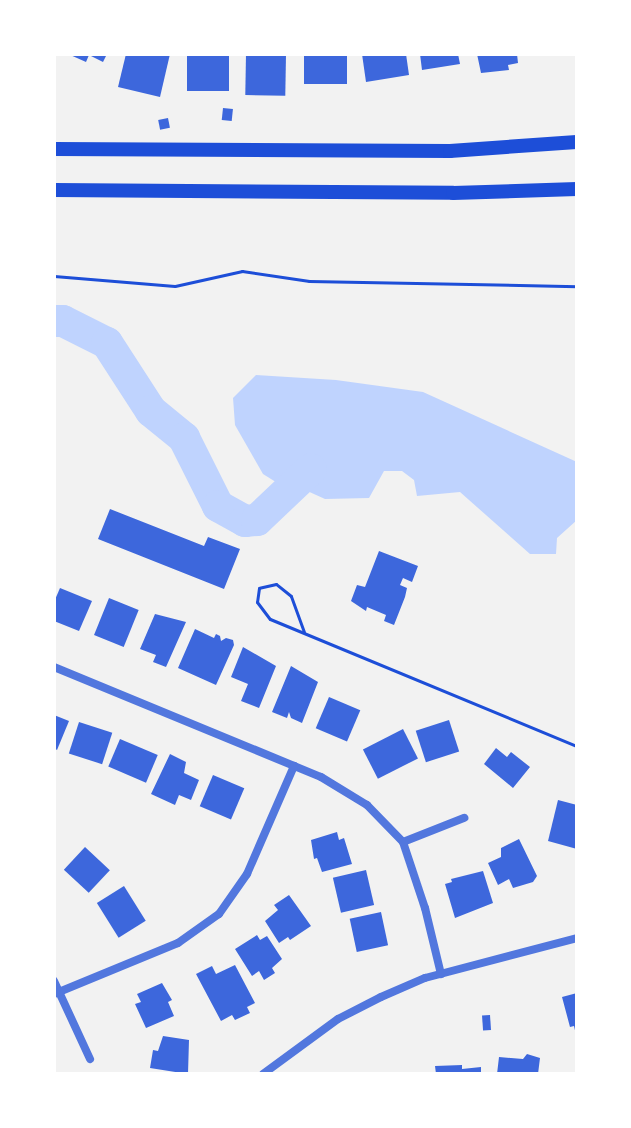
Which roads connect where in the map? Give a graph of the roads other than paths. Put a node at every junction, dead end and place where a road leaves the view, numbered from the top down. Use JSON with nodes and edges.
{"nodes":[{"id":1,"x":577,"y":142,"type":"edge"},
{"id":2,"x":54,"y":149,"type":"edge"},
{"id":3,"x":577,"y":189,"type":"edge"},
{"id":4,"x":54,"y":190,"type":"edge"},
{"id":5,"x":54,"y":667,"type":"edge"},
{"id":6,"x":294,"y":766,"type":"junction"},
{"id":7,"x":464,"y":818,"type":"dead end"},
{"id":8,"x":403,"y":842,"type":"junction"},
{"id":9,"x":577,"y":938,"type":"edge"},
{"id":10,"x":441,"y":974,"type":"junction"},
{"id":11,"x":54,"y":981,"type":"edge"},
{"id":12,"x":56,"y":992,"type":"edge"},
{"id":13,"x":90,"y":1059,"type":"dead end"},
{"id":14,"x":263,"y":1074,"type":"edge"}],
"edges":[{"from":1,"to":2,"type":"main road"},
{"from":3,"to":4,"type":"main road"},
{"from":5,"to":6,"type":"street"},
{"from":6,"to":8,"type":"street"},
{"from":6,"to":12,"type":"street"},
{"from":7,"to":8,"type":"street"},
{"from":8,"to":10,"type":"street"},
{"from":9,"to":10,"type":"street"},
{"from":10,"to":14,"type":"street"},
{"from":11,"to":12,"type":"street"},
{"from":12,"to":13,"type":"street"}]}
